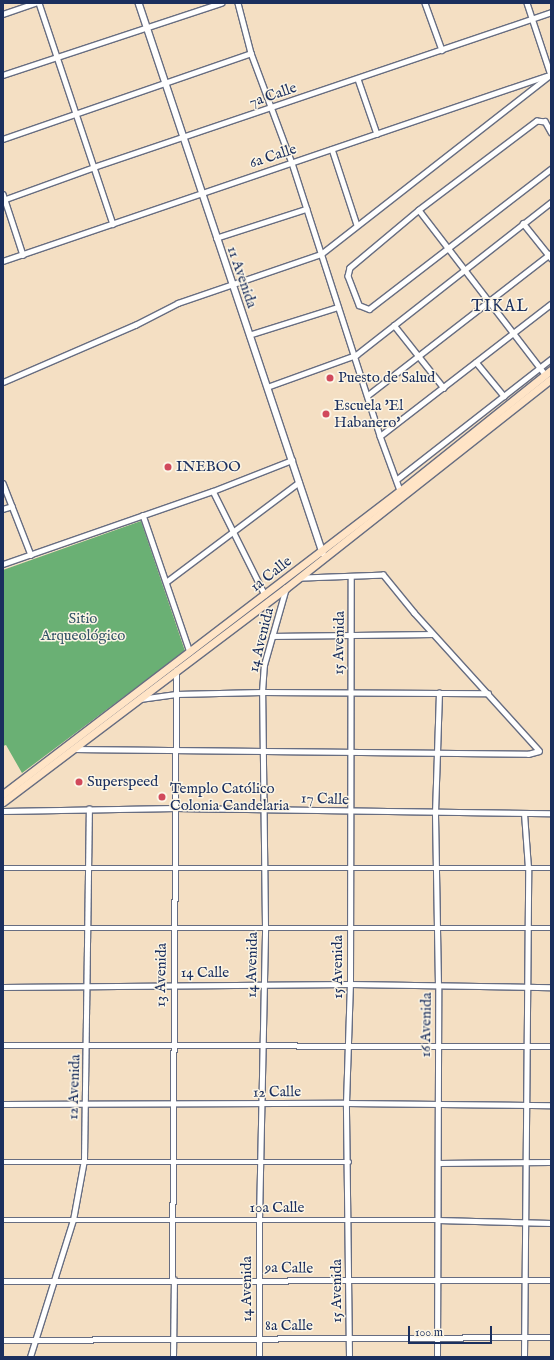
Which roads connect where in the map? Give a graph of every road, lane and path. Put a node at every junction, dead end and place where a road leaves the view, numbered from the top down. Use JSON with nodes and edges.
{"nodes":[{"id":1,"x":36,"y":3,"type":"edge"},
{"id":2,"x":39,"y":3,"type":"edge"},
{"id":3,"x":139,"y":3,"type":"edge"},
{"id":4,"x":220,"y":3,"type":"edge"},
{"id":5,"x":238,"y":3,"type":"edge"},
{"id":6,"x":425,"y":3,"type":"edge"},
{"id":7,"x":527,"y":3,"type":"edge"},
{"id":8,"x":551,"y":12,"type":"edge"},
{"id":9,"x":3,"y":14,"type":"edge"},
{"id":10,"x":532,"y":19,"type":"junction"},
{"id":11,"x":147,"y":27,"type":"junction"},
{"id":12,"x":442,"y":50,"type":"junction"},
{"id":13,"x":251,"y":53,"type":"junction"},
{"id":14,"x":57,"y":58,"type":"junction"},
{"id":15,"x":3,"y":75,"type":"edge"},
{"id":16,"x":551,"y":75,"type":"edge"},
{"id":17,"x":358,"y":79,"type":"junction"},
{"id":18,"x":166,"y":83,"type":"junction"},
{"id":19,"x":271,"y":109,"type":"junction"},
{"id":20,"x":76,"y":113,"type":"junction"},
{"id":21,"x":551,"y":133,"type":"edge"},
{"id":22,"x":377,"y":134,"type":"junction"},
{"id":23,"x":184,"y":138,"type":"junction"},
{"id":24,"x":3,"y":139,"type":"edge"},
{"id":25,"x":332,"y":149,"type":"junction"},
{"id":26,"x":292,"y":163,"type":"junction"},
{"id":27,"x":94,"y":167,"type":"junction"},
{"id":28,"x":551,"y":169,"type":"edge"},
{"id":29,"x":3,"y":194,"type":"edge"},
{"id":30,"x":202,"y":194,"type":"junction"},
{"id":31,"x":4,"y":200,"type":"edge"},
{"id":32,"x":551,"y":202,"type":"edge"},
{"id":33,"x":306,"y":209,"type":"junction"},
{"id":34,"x":419,"y":210,"type":"junction"},
{"id":35,"x":523,"y":223,"type":"junction"},
{"id":36,"x":113,"y":224,"type":"junction"},
{"id":37,"x":357,"y":225,"type":"junction"},
{"id":38,"x":216,"y":238,"type":"junction"},
{"id":39,"x":448,"y":248,"type":"junction"},
{"id":40,"x":321,"y":254,"type":"junction"},
{"id":41,"x":23,"y":255,"type":"junction"},
{"id":42,"x":550,"y":255,"type":"edge"},
{"id":43,"x":3,"y":261,"type":"edge"},
{"id":44,"x":465,"y":268,"type":"junction"},
{"id":45,"x":232,"y":283,"type":"junction"},
{"id":46,"x":490,"y":300,"type":"junction"},
{"id":47,"x":551,"y":304,"type":"edge"},
{"id":48,"x":338,"y":307,"type":"junction"},
{"id":49,"x":394,"y":325,"type":"junction"},
{"id":50,"x":514,"y":332,"type":"junction"},
{"id":51,"x":249,"y":335,"type":"junction"},
{"id":52,"x":356,"y":355,"type":"junction"},
{"id":53,"x":419,"y":355,"type":"junction"},
{"id":54,"x":551,"y":359,"type":"edge"},
{"id":55,"x":476,"y":362,"type":"junction"},
{"id":56,"x":541,"y":368,"type":"junction"},
{"id":57,"x":549,"y":378,"type":"edge"},
{"id":58,"x":3,"y":382,"type":"edge"},
{"id":59,"x":267,"y":387,"type":"junction"},
{"id":60,"x":444,"y":388,"type":"junction"},
{"id":61,"x":368,"y":395,"type":"junction"},
{"id":62,"x":504,"y":396,"type":"junction"},
{"id":63,"x":380,"y":436,"type":"junction"},
{"id":64,"x":292,"y":460,"type":"junction"},
{"id":65,"x":396,"y":480,"type":"junction"},
{"id":66,"x":299,"y":482,"type":"junction"},
{"id":67,"x":3,"y":483,"type":"edge"},
{"id":68,"x":212,"y":491,"type":"junction"},
{"id":69,"x":402,"y":494,"type":"junction"},
{"id":70,"x":12,"y":506,"type":"junction"},
{"id":71,"x":3,"y":509,"type":"edge"},
{"id":72,"x":142,"y":515,"type":"junction"},
{"id":73,"x":233,"y":531,"type":"junction"},
{"id":74,"x":324,"y":554,"type":"junction"},
{"id":75,"x":31,"y":555,"type":"junction"},
{"id":76,"x":3,"y":564,"type":"edge"},
{"id":77,"x":294,"y":576,"type":"junction"},
{"id":78,"x":351,"y":577,"type":"junction"},
{"id":79,"x":166,"y":582,"type":"junction"},
{"id":80,"x":286,"y":588,"type":"junction"},
{"id":81,"x":265,"y":595,"type":"junction"},
{"id":82,"x":351,"y":634,"type":"junction"},
{"id":83,"x":432,"y":634,"type":"junction"},
{"id":84,"x":272,"y":636,"type":"junction"},
{"id":85,"x":190,"y":652,"type":"junction"},
{"id":86,"x":176,"y":671,"type":"junction"},
{"id":87,"x":262,"y":692,"type":"junction"},
{"id":88,"x":350,"y":692,"type":"junction"},
{"id":89,"x":439,"y":693,"type":"junction"},
{"id":90,"x":488,"y":693,"type":"junction"},
{"id":91,"x":176,"y":694,"type":"junction"},
{"id":92,"x":139,"y":700,"type":"junction"},
{"id":93,"x":71,"y":747,"type":"junction"},
{"id":94,"x":175,"y":751,"type":"junction"},
{"id":95,"x":263,"y":752,"type":"junction"},
{"id":96,"x":350,"y":752,"type":"junction"},
{"id":97,"x":438,"y":752,"type":"junction"},
{"id":98,"x":7,"y":794,"type":"edge"},
{"id":99,"x":3,"y":802,"type":"edge"},
{"id":100,"x":176,"y":808,"type":"junction"},
{"id":101,"x":89,"y":809,"type":"junction"},
{"id":102,"x":262,"y":809,"type":"junction"},
{"id":103,"x":3,"y":811,"type":"edge"},
{"id":104,"x":350,"y":812,"type":"junction"},
{"id":105,"x":435,"y":813,"type":"junction"},
{"id":106,"x":551,"y":813,"type":"edge"},
{"id":107,"x":524,"y":814,"type":"junction"},
{"id":108,"x":3,"y":868,"type":"edge"},
{"id":109,"x":88,"y":868,"type":"junction"},
{"id":110,"x":176,"y":868,"type":"junction"},
{"id":111,"x":262,"y":868,"type":"junction"},
{"id":112,"x":351,"y":868,"type":"junction"},
{"id":113,"x":436,"y":868,"type":"junction"},
{"id":114,"x":528,"y":868,"type":"junction"},
{"id":115,"x":551,"y":868,"type":"edge"},
{"id":116,"x":265,"y":927,"type":"junction"},
{"id":117,"x":350,"y":927,"type":"junction"},
{"id":118,"x":436,"y":927,"type":"junction"},
{"id":119,"x":3,"y":928,"type":"edge"},
{"id":120,"x":88,"y":928,"type":"junction"},
{"id":121,"x":173,"y":928,"type":"junction"},
{"id":122,"x":526,"y":928,"type":"junction"},
{"id":123,"x":551,"y":928,"type":"edge"},
{"id":124,"x":350,"y":984,"type":"junction"},
{"id":125,"x":172,"y":985,"type":"junction"},
{"id":126,"x":263,"y":986,"type":"junction"},
{"id":127,"x":438,"y":986,"type":"junction"},
{"id":128,"x":3,"y":987,"type":"edge"},
{"id":129,"x":88,"y":987,"type":"junction"},
{"id":130,"x":526,"y":988,"type":"junction"},
{"id":131,"x":551,"y":988,"type":"edge"},
{"id":132,"x":3,"y":1045,"type":"edge"},
{"id":133,"x":348,"y":1045,"type":"junction"},
{"id":134,"x":87,"y":1046,"type":"junction"},
{"id":135,"x":172,"y":1046,"type":"junction"},
{"id":136,"x":263,"y":1046,"type":"junction"},
{"id":137,"x":438,"y":1046,"type":"junction"},
{"id":138,"x":526,"y":1046,"type":"junction"},
{"id":139,"x":551,"y":1046,"type":"edge"},
{"id":140,"x":346,"y":1103,"type":"junction"},
{"id":141,"x":3,"y":1104,"type":"edge"},
{"id":142,"x":85,"y":1104,"type":"junction"},
{"id":143,"x":262,"y":1104,"type":"junction"},
{"id":144,"x":437,"y":1104,"type":"junction"},
{"id":145,"x":171,"y":1105,"type":"junction"},
{"id":146,"x":551,"y":1105,"type":"edge"},
{"id":147,"x":525,"y":1106,"type":"junction"},
{"id":148,"x":84,"y":1160,"type":"junction"},
{"id":149,"x":260,"y":1160,"type":"junction"},
{"id":150,"x":172,"y":1161,"type":"junction"},
{"id":151,"x":3,"y":1162,"type":"edge"},
{"id":152,"x":349,"y":1162,"type":"junction"},
{"id":153,"x":525,"y":1162,"type":"junction"},
{"id":154,"x":551,"y":1162,"type":"edge"},
{"id":155,"x":438,"y":1163,"type":"junction"},
{"id":156,"x":3,"y":1220,"type":"edge"},
{"id":157,"x":73,"y":1220,"type":"junction"},
{"id":158,"x":172,"y":1220,"type":"junction"},
{"id":159,"x":259,"y":1220,"type":"junction"},
{"id":160,"x":349,"y":1220,"type":"junction"},
{"id":161,"x":438,"y":1220,"type":"junction"},
{"id":162,"x":526,"y":1223,"type":"junction"},
{"id":163,"x":551,"y":1223,"type":"edge"},
{"id":164,"x":259,"y":1279,"type":"junction"},
{"id":165,"x":436,"y":1279,"type":"junction"},
{"id":166,"x":524,"y":1279,"type":"junction"},
{"id":167,"x":173,"y":1280,"type":"junction"},
{"id":168,"x":551,"y":1280,"type":"edge"},
{"id":169,"x":3,"y":1281,"type":"edge"},
{"id":170,"x":55,"y":1281,"type":"junction"},
{"id":171,"x":349,"y":1281,"type":"junction"},
{"id":172,"x":349,"y":1337,"type":"junction"},
{"id":173,"x":437,"y":1337,"type":"junction"},
{"id":174,"x":551,"y":1337,"type":"edge"},
{"id":175,"x":172,"y":1338,"type":"junction"},
{"id":176,"x":259,"y":1338,"type":"junction"},
{"id":177,"x":524,"y":1338,"type":"junction"},
{"id":178,"x":3,"y":1340,"type":"edge"},
{"id":179,"x":35,"y":1341,"type":"junction"},
{"id":180,"x":30,"y":1357,"type":"edge"},
{"id":181,"x":173,"y":1357,"type":"edge"},
{"id":182,"x":259,"y":1357,"type":"edge"},
{"id":183,"x":349,"y":1357,"type":"edge"},
{"id":184,"x":437,"y":1357,"type":"edge"},
{"id":185,"x":524,"y":1357,"type":"edge"}],
"edges":[{"from":1,"to":9,"type":"street"},
{"from":2,"to":14,"type":"street"},
{"from":3,"to":11,"type":"street","name":"11 Avenida"},
{"from":4,"to":11,"type":"street"},
{"from":5,"to":13,"type":"street"},
{"from":6,"to":12,"type":"street"},
{"from":7,"to":10,"type":"street"},
{"from":8,"to":10,"type":"street","name":"7a Calle"},
{"from":10,"to":12,"type":"street","name":"7a Calle"},
{"from":10,"to":16,"type":"street"},
{"from":11,"to":14,"type":"street"},
{"from":11,"to":18,"type":"street","name":"11 Avenida"},
{"from":12,"to":17,"type":"street","name":"7a Calle"},
{"from":13,"to":18,"type":"street"},
{"from":13,"to":19,"type":"street"},
{"from":14,"to":15,"type":"street"},
{"from":14,"to":20,"type":"street"},
{"from":16,"to":22,"type":"street","name":"6a Calle"},
{"from":16,"to":37,"type":"street"},
{"from":17,"to":19,"type":"street","name":"7a Calle"},
{"from":17,"to":22,"type":"street"},
{"from":18,"to":20,"type":"street"},
{"from":18,"to":23,"type":"street","name":"11 Avenida"},
{"from":19,"to":23,"type":"street","name":"7a Calle"},
{"from":19,"to":26,"type":"street"},
{"from":20,"to":24,"type":"street"},
{"from":20,"to":27,"type":"street"},
{"from":21,"to":34,"type":"street"},
{"from":22,"to":25,"type":"street","name":"6a Calle"},
{"from":23,"to":27,"type":"street","name":"7a Calle"},
{"from":23,"to":30,"type":"street","name":"11 Avenida"},
{"from":25,"to":26,"type":"street","name":"6a Calle"},
{"from":25,"to":37,"type":"street"},
{"from":26,"to":30,"type":"street","name":"6a Calle"},
{"from":26,"to":33,"type":"street"},
{"from":27,"to":31,"type":"street","name":"7a Calle"},
{"from":27,"to":36,"type":"street"},
{"from":28,"to":39,"type":"street"},
{"from":29,"to":31,"type":"street"},
{"from":30,"to":36,"type":"street","name":"6a Calle"},
{"from":30,"to":38,"type":"street","name":"11 Avenida"},
{"from":31,"to":41,"type":"street"},
{"from":32,"to":35,"type":"street"},
{"from":33,"to":38,"type":"street"},
{"from":33,"to":40,"type":"street"},
{"from":34,"to":39,"type":"street"},
{"from":34,"to":39,"type":"street"},
{"from":35,"to":42,"type":"street"},
{"from":35,"to":44,"type":"street"},
{"from":36,"to":41,"type":"street","name":"6a Calle"},
{"from":37,"to":40,"type":"street"},
{"from":38,"to":45,"type":"street","name":"11 Avenida"},
{"from":39,"to":44,"type":"street"},
{"from":40,"to":45,"type":"street"},
{"from":40,"to":48,"type":"street"},
{"from":41,"to":43,"type":"street","name":"6a Calle"},
{"from":42,"to":46,"type":"street"},
{"from":44,"to":46,"type":"street"},
{"from":44,"to":49,"type":"street"},
{"from":45,"to":51,"type":"street","name":"11 Avenida"},
{"from":45,"to":58,"type":"street"},
{"from":46,"to":50,"type":"street"},
{"from":46,"to":53,"type":"street"},
{"from":47,"to":50,"type":"street"},
{"from":48,"to":51,"type":"street"},
{"from":48,"to":52,"type":"street"},
{"from":49,"to":52,"type":"street"},
{"from":49,"to":53,"type":"street"},
{"from":50,"to":55,"type":"street"},
{"from":50,"to":56,"type":"street"},
{"from":51,"to":59,"type":"street","name":"11 Avenida"},
{"from":52,"to":59,"type":"street"},
{"from":52,"to":61,"type":"street"},
{"from":53,"to":60,"type":"street"},
{"from":53,"to":61,"type":"street"},
{"from":54,"to":56,"type":"street"},
{"from":55,"to":60,"type":"street"},
{"from":55,"to":62,"type":"street"},
{"from":56,"to":57,"type":"street"},
{"from":56,"to":62,"type":"street"},
{"from":57,"to":69,"type":"main road","name":"1a Calle"},
{"from":59,"to":64,"type":"street","name":"11 Avenida"},
{"from":60,"to":63,"type":"street"},
{"from":61,"to":63,"type":"street"},
{"from":62,"to":65,"type":"street"},
{"from":63,"to":65,"type":"street"},
{"from":64,"to":66,"type":"street","name":"11 Avenida"},
{"from":64,"to":68,"type":"street"},
{"from":65,"to":69,"type":"street"},
{"from":66,"to":73,"type":"street"},
{"from":66,"to":74,"type":"street","name":"11 Avenida"},
{"from":67,"to":70,"type":"street"},
{"from":68,"to":72,"type":"street"},
{"from":68,"to":73,"type":"street"},
{"from":69,"to":74,"type":"main road","name":"1a Calle"},
{"from":70,"to":71,"type":"street"},
{"from":70,"to":75,"type":"street"},
{"from":72,"to":75,"type":"street"},
{"from":72,"to":79,"type":"street"},
{"from":73,"to":79,"type":"street"},
{"from":73,"to":81,"type":"street"},
{"from":74,"to":77,"type":"main road","name":"1a Calle"},
{"from":75,"to":76,"type":"street"},
{"from":77,"to":78,"type":"street"},
{"from":77,"to":80,"type":"main road","name":"1a Calle"},
{"from":77,"to":81,"type":"main road","name":"1a Calle"},
{"from":78,"to":82,"type":"street","name":"15 Avenida"},
{"from":78,"to":83,"type":"street"},
{"from":79,"to":85,"type":"street"},
{"from":80,"to":84,"type":"street","name":"14 Avenida"},
{"from":80,"to":86,"type":"main road","name":"1a Calle"},
{"from":81,"to":85,"type":"main road","name":"1a Calle"},
{"from":82,"to":83,"type":"street"},
{"from":82,"to":84,"type":"street"},
{"from":82,"to":88,"type":"street","name":"15 Avenida"},
{"from":83,"to":90,"type":"street"},
{"from":84,"to":87,"type":"street","name":"14 Avenida"},
{"from":85,"to":93,"type":"main road","name":"1a Calle"},
{"from":86,"to":91,"type":"street","name":"13 Avenida"},
{"from":86,"to":92,"type":"main road","name":"1a Calle"},
{"from":87,"to":88,"type":"street"},
{"from":87,"to":91,"type":"street"},
{"from":87,"to":95,"type":"street","name":"14 Avenida"},
{"from":88,"to":89,"type":"street"},
{"from":88,"to":96,"type":"street","name":"15 Avenida"},
{"from":89,"to":90,"type":"street"},
{"from":89,"to":97,"type":"street","name":"16 Avenida"},
{"from":90,"to":97,"type":"street"},
{"from":91,"to":92,"type":"street"},
{"from":91,"to":94,"type":"street","name":"13 Avenida"},
{"from":92,"to":93,"type":"main road","name":"1a Calle"},
{"from":93,"to":94,"type":"street"},
{"from":93,"to":98,"type":"main road","name":"1a Calle"},
{"from":94,"to":95,"type":"street"},
{"from":94,"to":100,"type":"street","name":"13 Avenida"},
{"from":95,"to":96,"type":"street"},
{"from":95,"to":102,"type":"street","name":"14 Avenida"},
{"from":96,"to":97,"type":"street"},
{"from":96,"to":104,"type":"street","name":"15 Avenida"},
{"from":97,"to":105,"type":"street","name":"16 Avenida"},
{"from":98,"to":99,"type":"main road","name":"1a Calle"},
{"from":100,"to":101,"type":"street","name":"17 Calle"},
{"from":100,"to":102,"type":"street","name":"17 Calle"},
{"from":100,"to":110,"type":"street","name":"13 Avenida"},
{"from":101,"to":103,"type":"street","name":"17 Calle"},
{"from":101,"to":109,"type":"street","name":"12 Avenida"},
{"from":102,"to":104,"type":"street","name":"17 Calle"},
{"from":102,"to":111,"type":"street","name":"14 Avenida"},
{"from":104,"to":105,"type":"street","name":"17 Calle"},
{"from":104,"to":112,"type":"street","name":"15 Avenida"},
{"from":105,"to":107,"type":"street","name":"17 Calle"},
{"from":105,"to":113,"type":"street","name":"16 Avenida"},
{"from":106,"to":107,"type":"street","name":"17 Calle"},
{"from":107,"to":114,"type":"street"},
{"from":108,"to":109,"type":"street"},
{"from":109,"to":110,"type":"street"},
{"from":109,"to":120,"type":"street","name":"12 Avenida"},
{"from":110,"to":111,"type":"street"},
{"from":110,"to":121,"type":"street","name":"13 Avenida"},
{"from":111,"to":112,"type":"street"},
{"from":111,"to":116,"type":"street","name":"14 Avenida"},
{"from":112,"to":113,"type":"street"},
{"from":112,"to":117,"type":"street","name":"15 Avenida"},
{"from":113,"to":114,"type":"street"},
{"from":113,"to":118,"type":"street","name":"16 Avenida"},
{"from":114,"to":115,"type":"street"},
{"from":114,"to":122,"type":"street"},
{"from":116,"to":117,"type":"street"},
{"from":116,"to":121,"type":"street"},
{"from":116,"to":126,"type":"street","name":"14 Avenida"},
{"from":117,"to":118,"type":"street"},
{"from":117,"to":124,"type":"street","name":"15 Avenida"},
{"from":118,"to":122,"type":"street"},
{"from":118,"to":127,"type":"street","name":"16 Avenida"},
{"from":119,"to":120,"type":"street"},
{"from":120,"to":121,"type":"street"},
{"from":120,"to":129,"type":"street","name":"12 Avenida"},
{"from":121,"to":125,"type":"street","name":"13 Avenida"},
{"from":122,"to":123,"type":"street"},
{"from":122,"to":130,"type":"street"},
{"from":124,"to":126,"type":"street","name":"14 Calle"},
{"from":124,"to":127,"type":"street","name":"14 Calle"},
{"from":124,"to":133,"type":"street","name":"15 Avenida"},
{"from":125,"to":126,"type":"street","name":"14 Calle"},
{"from":125,"to":129,"type":"street","name":"14 Calle"},
{"from":125,"to":135,"type":"street","name":"13 Avenida"},
{"from":126,"to":136,"type":"street","name":"14 Avenida"},
{"from":127,"to":130,"type":"street","name":"14 Calle"},
{"from":127,"to":137,"type":"street","name":"16 Avenida"},
{"from":128,"to":129,"type":"street","name":"14 Calle"},
{"from":129,"to":134,"type":"street","name":"12 Avenida"},
{"from":130,"to":131,"type":"street","name":"14 Calle"},
{"from":130,"to":138,"type":"street"},
{"from":132,"to":134,"type":"street"},
{"from":133,"to":136,"type":"street"},
{"from":133,"to":137,"type":"street"},
{"from":133,"to":140,"type":"street","name":"15 Avenida"},
{"from":134,"to":135,"type":"street"},
{"from":134,"to":142,"type":"street","name":"12 Avenida"},
{"from":135,"to":136,"type":"street"},
{"from":135,"to":145,"type":"street","name":"13 Avenida"},
{"from":136,"to":143,"type":"street","name":"14 Avenida"},
{"from":137,"to":138,"type":"street"},
{"from":137,"to":144,"type":"street","name":"16 Avenida"},
{"from":138,"to":139,"type":"street"},
{"from":138,"to":147,"type":"street"},
{"from":140,"to":143,"type":"street","name":"12 Calle"},
{"from":140,"to":144,"type":"street","name":"12 Calle"},
{"from":140,"to":152,"type":"street","name":"15 Avenida"},
{"from":141,"to":142,"type":"street","name":"12 Calle"},
{"from":142,"to":145,"type":"street","name":"12 Calle"},
{"from":142,"to":148,"type":"street","name":"12 Avenida"},
{"from":143,"to":145,"type":"street","name":"12 Calle"},
{"from":143,"to":149,"type":"street","name":"14 Avenida"},
{"from":144,"to":147,"type":"street","name":"12 Calle"},
{"from":144,"to":155,"type":"street","name":"16 Avenida"},
{"from":145,"to":150,"type":"street","name":"13 Avenida"},
{"from":146,"to":147,"type":"street","name":"12 Calle"},
{"from":147,"to":153,"type":"street"},
{"from":148,"to":150,"type":"street"},
{"from":148,"to":151,"type":"street"},
{"from":148,"to":157,"type":"street","name":"12 Avenida"},
{"from":149,"to":150,"type":"street"},
{"from":149,"to":152,"type":"street"},
{"from":149,"to":159,"type":"street","name":"14 Avenida"},
{"from":150,"to":158,"type":"street","name":"13 Avenida"},
{"from":152,"to":160,"type":"street","name":"15 Avenida"},
{"from":153,"to":154,"type":"street"},
{"from":153,"to":155,"type":"street"},
{"from":153,"to":162,"type":"street"},
{"from":155,"to":161,"type":"street","name":"16 Avenida"},
{"from":156,"to":157,"type":"street","name":"10a Calle"},
{"from":157,"to":158,"type":"street","name":"10a Calle"},
{"from":157,"to":170,"type":"street","name":"12 Avenida"},
{"from":158,"to":159,"type":"street","name":"10a Calle"},
{"from":158,"to":167,"type":"street","name":"13 Avenida"},
{"from":159,"to":160,"type":"street","name":"10a Calle"},
{"from":159,"to":164,"type":"street","name":"14 Avenida"},
{"from":160,"to":161,"type":"street","name":"10a Calle"},
{"from":160,"to":171,"type":"street","name":"15 Avenida"},
{"from":161,"to":162,"type":"street","name":"10a Calle"},
{"from":161,"to":165,"type":"street","name":"16 Avenida"},
{"from":162,"to":163,"type":"street","name":"10a Calle"},
{"from":162,"to":166,"type":"street"},
{"from":164,"to":167,"type":"street","name":"9a Calle"},
{"from":164,"to":171,"type":"street","name":"9a Calle"},
{"from":164,"to":176,"type":"street","name":"14 Avenida"},
{"from":165,"to":166,"type":"street","name":"9a Calle"},
{"from":165,"to":171,"type":"street","name":"9a Calle"},
{"from":165,"to":173,"type":"street","name":"16 Avenida"},
{"from":166,"to":168,"type":"street","name":"9a Calle"},
{"from":166,"to":177,"type":"street"},
{"from":167,"to":170,"type":"street","name":"9a Calle"},
{"from":167,"to":175,"type":"street","name":"13 Avenida"},
{"from":169,"to":170,"type":"street","name":"9a Calle"},
{"from":170,"to":179,"type":"street","name":"12 Avenida"},
{"from":171,"to":172,"type":"street","name":"15 Avenida"},
{"from":172,"to":173,"type":"street","name":"8a Calle"},
{"from":172,"to":176,"type":"street","name":"8a Calle"},
{"from":172,"to":183,"type":"street","name":"15 Avenida"},
{"from":173,"to":177,"type":"street","name":"8a Calle"},
{"from":173,"to":184,"type":"street","name":"16 Avenida"},
{"from":174,"to":177,"type":"street","name":"8a Calle"},
{"from":175,"to":176,"type":"street","name":"8a Calle"},
{"from":175,"to":179,"type":"street","name":"8a Calle"},
{"from":175,"to":181,"type":"street","name":"13 Avenida"},
{"from":176,"to":182,"type":"street","name":"14 Avenida"},
{"from":177,"to":185,"type":"street"},
{"from":178,"to":179,"type":"street","name":"8a Calle"},
{"from":179,"to":180,"type":"street","name":"12 Avenida"}]}
